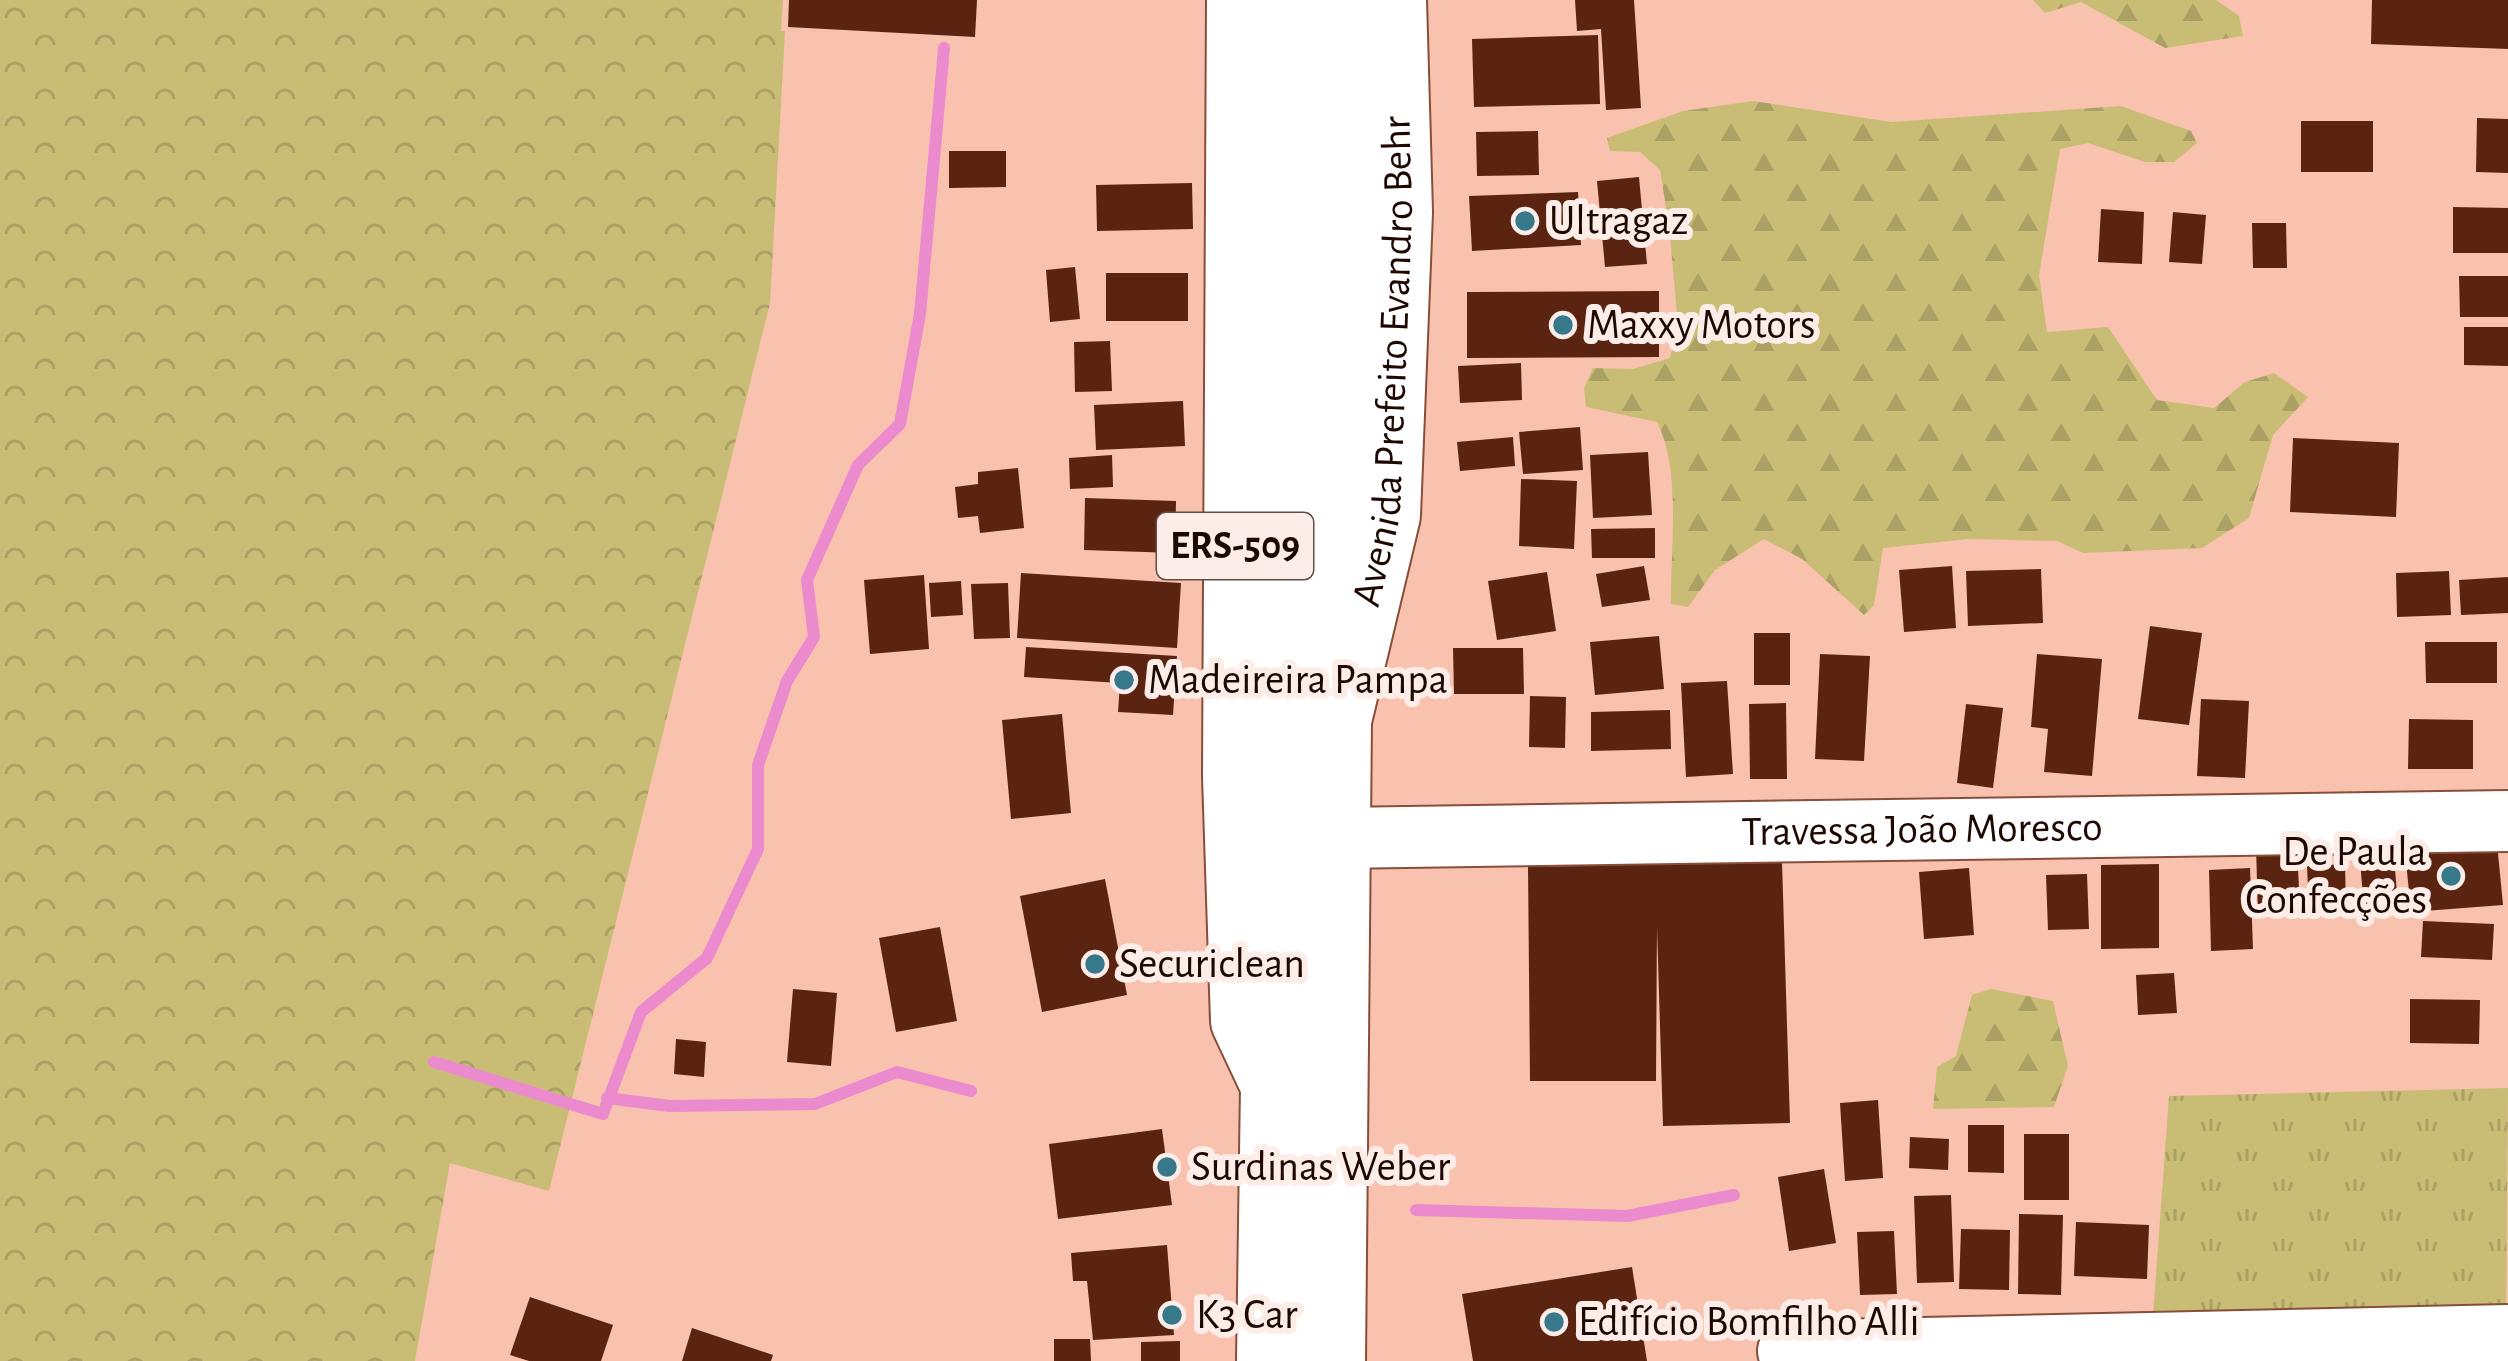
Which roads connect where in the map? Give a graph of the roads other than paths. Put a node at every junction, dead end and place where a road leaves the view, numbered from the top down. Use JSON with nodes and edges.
{"nodes":[{"id":1,"x":1240,"y":0,"type":"edge"},
{"id":2,"x":1284,"y":0,"type":"edge"},
{"id":3,"x":1347,"y":0,"type":"edge"},
{"id":4,"x":1393,"y":0,"type":"edge"},
{"id":5,"x":1338,"y":720,"type":"junction"},
{"id":6,"x":2508,"y":821,"type":"edge"},
{"id":7,"x":1337,"y":838,"type":"junction"},
{"id":8,"x":1274,"y":1084,"type":"junction"},
{"id":9,"x":2508,"y":1335,"type":"edge"},
{"id":10,"x":1790,"y":1356,"type":"edge"},
{"id":11,"x":1270,"y":1361,"type":"edge"},
{"id":12,"x":1332,"y":1361,"type":"edge"}],
"edges":[{"from":1,"to":8,"type":"main road","name":"Avenida Prefeito Evandro Behr","number":"ERS-509"},
{"from":2,"to":8,"type":"main road","name":"Avenida Prefeito Evandro Behr","number":"ERS-509"},
{"from":3,"to":5,"type":"main road","name":"Avenida Prefeito Evandro Behr","number":"ERS-509"},
{"from":4,"to":5,"type":"main road","name":"Avenida Prefeito Evandro Behr","number":"ERS-509"},
{"from":5,"to":7,"type":"main road","name":"Avenida Prefeito Evandro Behr","number":"ERS-509"},
{"from":6,"to":7,"type":"street","name":"Travessa João Moresco"},
{"from":7,"to":12,"type":"main road","name":"Avenida Prefeito Evandro Behr","number":"ERS-509"},
{"from":8,"to":11,"type":"main road","name":"Avenida Prefeito Evandro Behr","number":"ERS-509"},
{"from":9,"to":10,"type":"street"}]}
